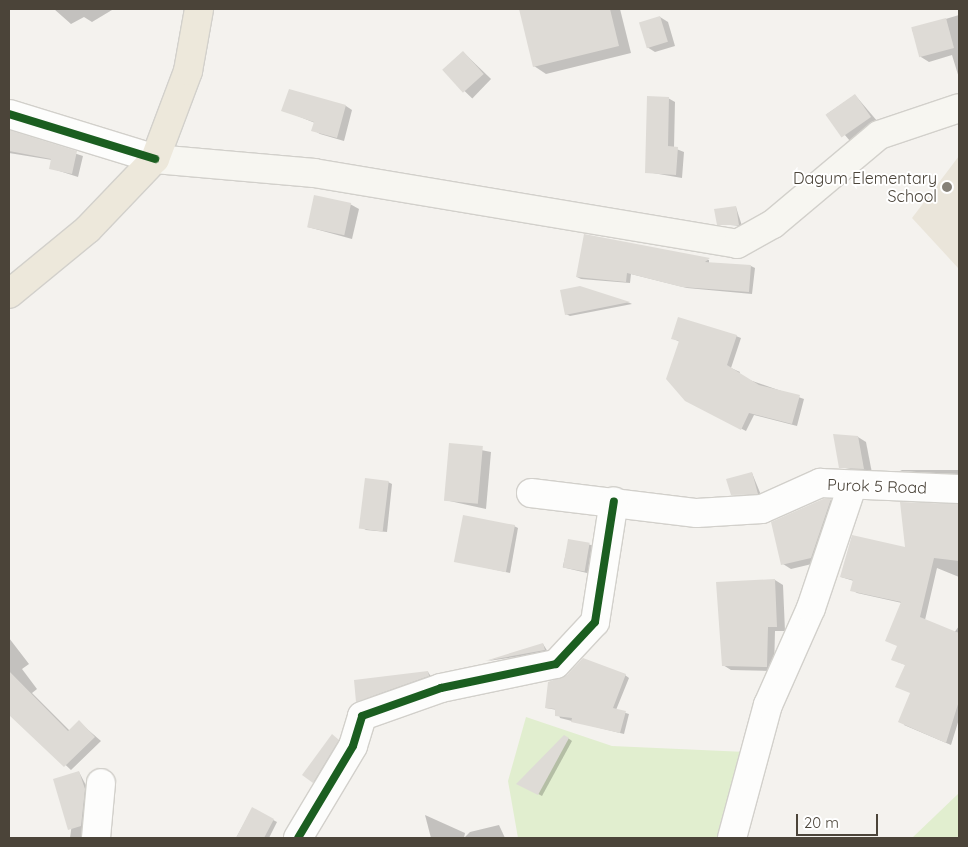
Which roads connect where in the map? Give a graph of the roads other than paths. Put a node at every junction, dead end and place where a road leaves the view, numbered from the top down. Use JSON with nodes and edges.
{"nodes":[{"id":1,"x":199,"y":9,"type":"edge"},
{"id":2,"x":959,"y":108,"type":"edge"},
{"id":3,"x":9,"y":114,"type":"edge"},
{"id":4,"x":155,"y":159,"type":"junction"},
{"id":5,"x":9,"y":294,"type":"edge"},
{"id":6,"x":852,"y":486,"type":"junction"},
{"id":7,"x":959,"y":489,"type":"edge"},
{"id":8,"x":531,"y":493,"type":"dead end"},
{"id":9,"x":614,"y":501,"type":"junction"},
{"id":10,"x":101,"y":783,"type":"dead end"},
{"id":11,"x":96,"y":838,"type":"edge"},
{"id":12,"x":298,"y":838,"type":"edge"},
{"id":13,"x":732,"y":838,"type":"edge"}],
"edges":[{"from":1,"to":4,"type":"highway"},
{"from":2,"to":4,"type":"street"},
{"from":3,"to":4,"type":"street"},
{"from":4,"to":5,"type":"highway"},
{"from":6,"to":7,"type":"street","name":"Purok 5 Road"},
{"from":6,"to":9,"type":"street","name":"Purok 5 Road"},
{"from":6,"to":13,"type":"street"},
{"from":8,"to":9,"type":"street","name":"Purok 5 Road"},
{"from":9,"to":12,"type":"street"},
{"from":10,"to":11,"type":"street"}]}
